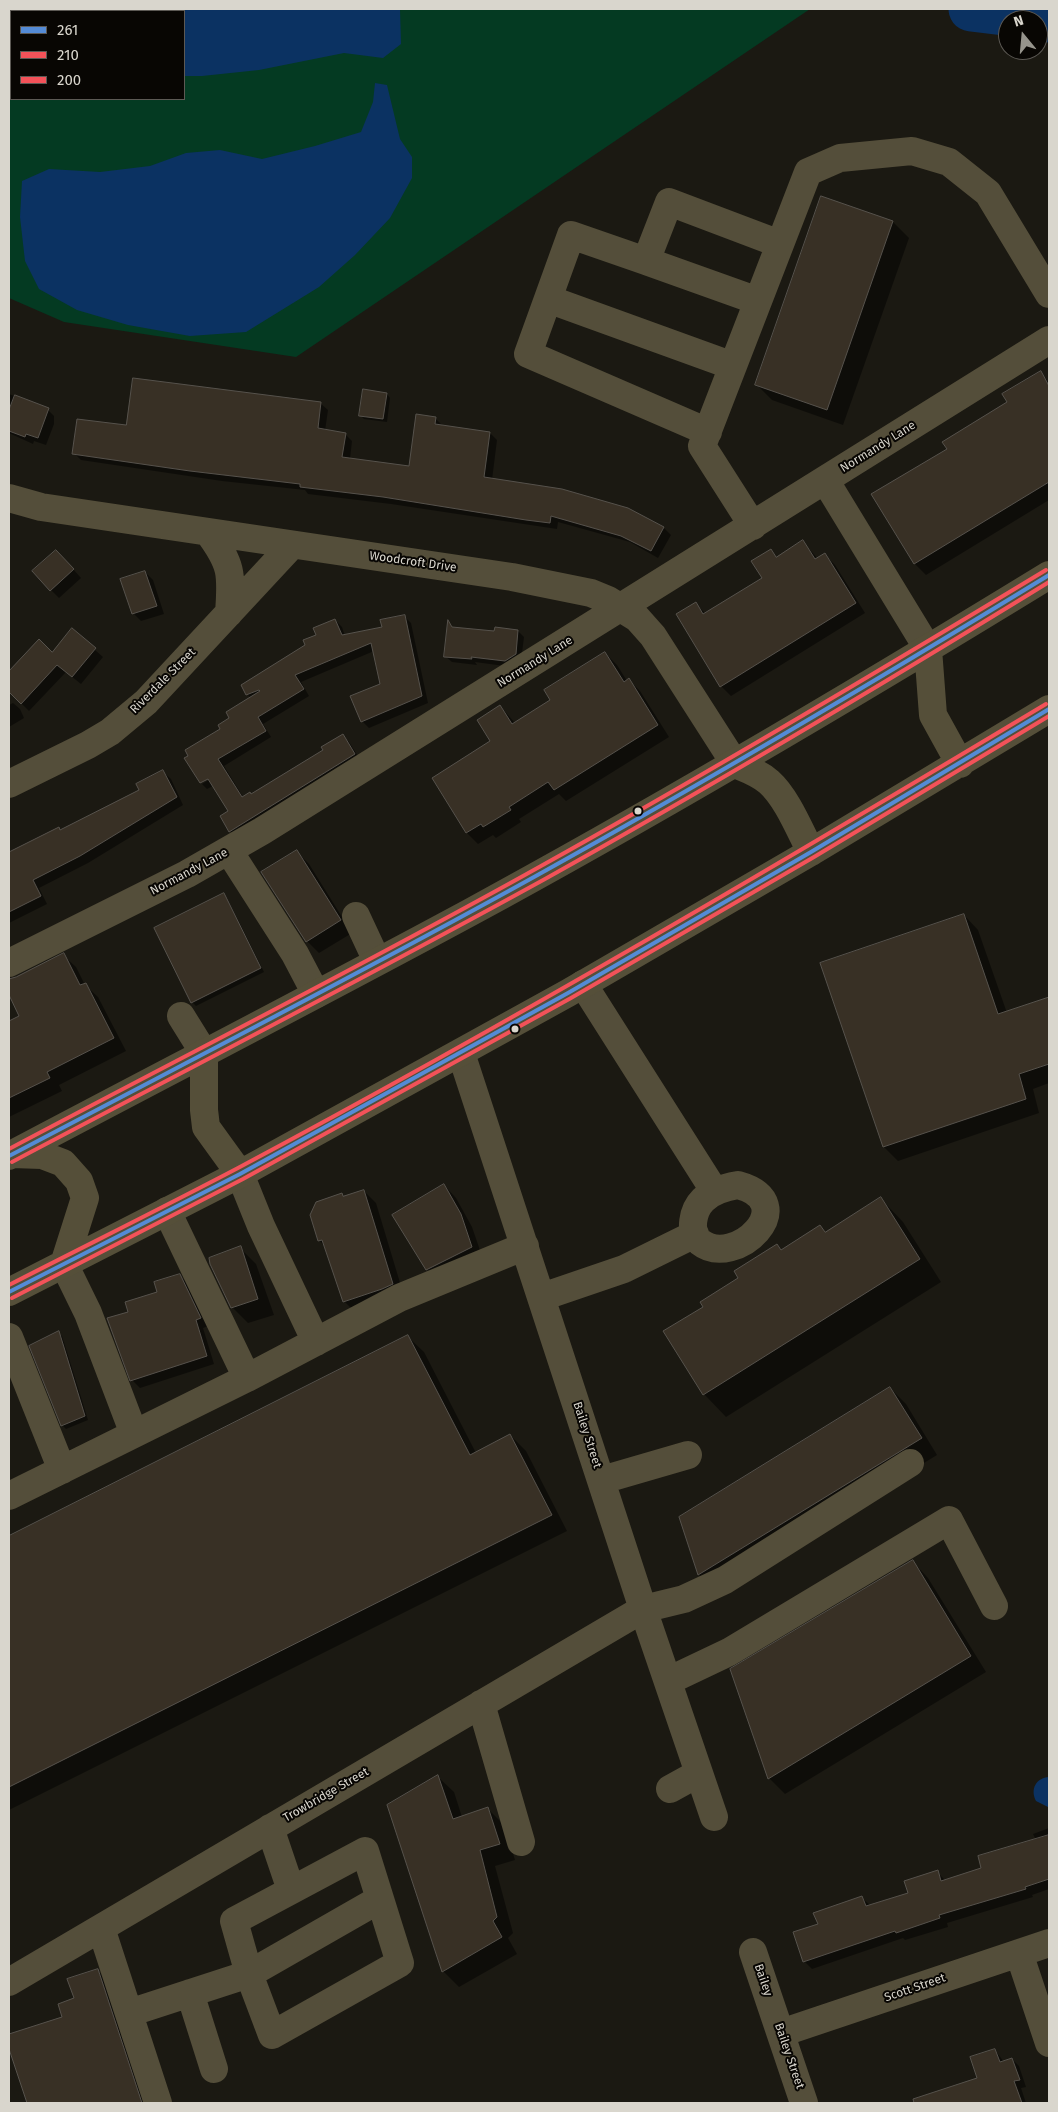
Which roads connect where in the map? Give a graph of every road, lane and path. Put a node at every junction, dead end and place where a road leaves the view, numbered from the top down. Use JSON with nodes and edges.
{"nodes":[{"id":1,"x":780,"y":244,"type":"junction"},
{"id":2,"x":646,"y":262,"type":"junction"},
{"id":3,"x":1049,"y":294,"type":"edge"},
{"id":4,"x":548,"y":299,"type":"junction"},
{"id":5,"x":758,"y":301,"type":"junction"},
{"id":6,"x":1049,"y":340,"type":"edge"},
{"id":7,"x":733,"y":366,"type":"junction"},
{"id":8,"x":708,"y":432,"type":"junction"},
{"id":9,"x":825,"y":480,"type":"junction"},
{"id":10,"x":9,"y":498,"type":"edge"},
{"id":11,"x":753,"y":526,"type":"junction"},
{"id":12,"x":208,"y":532,"type":"junction"},
{"id":13,"x":292,"y":545,"type":"junction"},
{"id":14,"x":1049,"y":576,"type":"edge"},
{"id":15,"x":622,"y":608,"type":"junction"},
{"id":16,"x":229,"y":613,"type":"junction"},
{"id":17,"x":928,"y":649,"type":"junction"},
{"id":18,"x":1049,"y":708,"type":"edge"},
{"id":19,"x":735,"y":764,"type":"junction"},
{"id":20,"x":960,"y":764,"type":"junction"},
{"id":21,"x":9,"y":784,"type":"edge"},
{"id":22,"x":229,"y":851,"type":"junction"},
{"id":23,"x":811,"y":852,"type":"junction"},
{"id":24,"x":356,"y":916,"type":"dead end"},
{"id":25,"x":377,"y":961,"type":"junction"},
{"id":26,"x":9,"y":963,"type":"edge"},
{"id":27,"x":583,"y":984,"type":"junction"},
{"id":28,"x":316,"y":994,"type":"junction"},
{"id":29,"x":181,"y":1016,"type":"dead end"},
{"id":30,"x":204,"y":1053,"type":"junction"},
{"id":31,"x":461,"y":1053,"type":"junction"},
{"id":32,"x":10,"y":1155,"type":"edge"},
{"id":33,"x":240,"y":1174,"type":"junction"},
{"id":34,"x":715,"y":1192,"type":"junction"},
{"id":35,"x":167,"y":1211,"type":"junction"},
{"id":36,"x":695,"y":1234,"type":"junction"},
{"id":37,"x":525,"y":1246,"type":"junction"},
{"id":38,"x":64,"y":1264,"type":"junction"},
{"id":39,"x":9,"y":1292,"type":"edge"},
{"id":40,"x":542,"y":1297,"type":"junction"},
{"id":41,"x":316,"y":1342,"type":"junction"},
{"id":42,"x":12,"y":1343,"type":"edge"},
{"id":43,"x":247,"y":1378,"type":"junction"},
{"id":44,"x":134,"y":1434,"type":"junction"},
{"id":45,"x":688,"y":1455,"type":"dead end"},
{"id":46,"x":910,"y":1463,"type":"dead end"},
{"id":47,"x":62,"y":1470,"type":"junction"},
{"id":48,"x":602,"y":1480,"type":"junction"},
{"id":49,"x":9,"y":1496,"type":"edge"},
{"id":50,"x":994,"y":1606,"type":"dead end"},
{"id":51,"x":644,"y":1609,"type":"junction"},
{"id":52,"x":668,"y":1681,"type":"junction"},
{"id":53,"x":481,"y":1704,"type":"junction"},
{"id":54,"x":699,"y":1773,"type":"junction"},
{"id":55,"x":670,"y":1789,"type":"dead end"},
{"id":56,"x":714,"y":1817,"type":"dead end"},
{"id":57,"x":270,"y":1828,"type":"junction"},
{"id":58,"x":522,"y":1842,"type":"dead end"},
{"id":59,"x":291,"y":1890,"type":"junction"},
{"id":60,"x":380,"y":1899,"type":"junction"},
{"id":61,"x":101,"y":1928,"type":"junction"},
{"id":62,"x":1049,"y":1943,"type":"edge"},
{"id":63,"x":753,"y":1952,"type":"dead end"},
{"id":64,"x":1019,"y":1953,"type":"junction"},
{"id":65,"x":249,"y":1974,"type":"junction"},
{"id":66,"x":9,"y":1982,"type":"edge"},
{"id":67,"x":190,"y":1993,"type":"junction"},
{"id":68,"x":129,"y":2013,"type":"junction"},
{"id":69,"x":777,"y":2021,"type":"junction"},
{"id":70,"x":1049,"y":2043,"type":"edge"},
{"id":71,"x":214,"y":2069,"type":"dead end"},
{"id":72,"x":158,"y":2103,"type":"edge"},
{"id":73,"x":804,"y":2103,"type":"edge"}],
"edges":[{"from":1,"to":2,"type":"street"},
{"from":1,"to":3,"type":"street"},
{"from":1,"to":5,"type":"street"},
{"from":2,"to":4,"type":"street"},
{"from":2,"to":5,"type":"street"},
{"from":4,"to":7,"type":"street"},
{"from":4,"to":8,"type":"street"},
{"from":5,"to":7,"type":"street"},
{"from":6,"to":9,"type":"street","name":"Normandy Lane"},
{"from":7,"to":8,"type":"street"},
{"from":8,"to":11,"type":"street"},
{"from":9,"to":11,"type":"street","name":"Normandy Lane"},
{"from":9,"to":17,"type":"street"},
{"from":10,"to":12,"type":"street","name":"Woodcroft Drive"},
{"from":11,"to":15,"type":"street","name":"Normandy Lane"},
{"from":12,"to":13,"type":"street","name":"Woodcroft Drive"},
{"from":12,"to":16,"type":"street"},
{"from":13,"to":15,"type":"street","name":"Woodcroft Drive"},
{"from":13,"to":16,"type":"street","name":"Riverdale Street"},
{"from":14,"to":17,"type":"main road"},
{"from":15,"to":19,"type":"street","name":"Woodcroft Drive"},
{"from":15,"to":22,"type":"street","name":"Normandy Lane"},
{"from":16,"to":21,"type":"street","name":"Riverdale Street"},
{"from":17,"to":19,"type":"main road"},
{"from":17,"to":20,"type":"main road"},
{"from":18,"to":20,"type":"main road"},
{"from":19,"to":23,"type":"main road"},
{"from":19,"to":25,"type":"main road"},
{"from":20,"to":23,"type":"main road"},
{"from":22,"to":26,"type":"street","name":"Normandy Lane"},
{"from":22,"to":28,"type":"street"},
{"from":23,"to":27,"type":"main road"},
{"from":24,"to":25,"type":"street"},
{"from":25,"to":28,"type":"main road"},
{"from":27,"to":31,"type":"main road"},
{"from":27,"to":34,"type":"street"},
{"from":28,"to":30,"type":"main road"},
{"from":29,"to":30,"type":"street"},
{"from":30,"to":32,"type":"main road"},
{"from":30,"to":33,"type":"main road"},
{"from":31,"to":33,"type":"main road"},
{"from":31,"to":37,"type":"street","name":"Bailey Street"},
{"from":32,"to":38,"type":"main road"},
{"from":33,"to":35,"type":"main road"},
{"from":33,"to":41,"type":"street"},
{"from":34,"to":36,"type":"street"},
{"from":34,"to":36,"type":"street"},
{"from":35,"to":38,"type":"main road"},
{"from":35,"to":43,"type":"street"},
{"from":36,"to":40,"type":"street"},
{"from":37,"to":40,"type":"street","name":"Bailey Street"},
{"from":37,"to":41,"type":"street"},
{"from":38,"to":39,"type":"main road"},
{"from":38,"to":44,"type":"street"},
{"from":40,"to":48,"type":"street","name":"Bailey Street"},
{"from":41,"to":43,"type":"street"},
{"from":42,"to":47,"type":"street"},
{"from":43,"to":44,"type":"street"},
{"from":44,"to":47,"type":"street"},
{"from":45,"to":48,"type":"street"},
{"from":46,"to":51,"type":"street","name":"Trowbridge Street"},
{"from":47,"to":49,"type":"street"},
{"from":48,"to":51,"type":"street","name":"Bailey Street"},
{"from":50,"to":52,"type":"street"},
{"from":51,"to":52,"type":"street","name":"Bailey Street"},
{"from":51,"to":53,"type":"street","name":"Trowbridge Street"},
{"from":52,"to":54,"type":"street","name":"Bailey Street"},
{"from":53,"to":57,"type":"street","name":"Trowbridge Street"},
{"from":53,"to":58,"type":"street"},
{"from":54,"to":55,"type":"street"},
{"from":54,"to":56,"type":"street","name":"Bailey Street"},
{"from":57,"to":59,"type":"street"},
{"from":57,"to":61,"type":"street","name":"Trowbridge Street"},
{"from":59,"to":60,"type":"street"},
{"from":59,"to":65,"type":"street"},
{"from":60,"to":65,"type":"street"},
{"from":60,"to":65,"type":"street"},
{"from":61,"to":66,"type":"street","name":"Trowbridge Street"},
{"from":61,"to":68,"type":"street"},
{"from":62,"to":64,"type":"street","name":"Scott Street"},
{"from":63,"to":69,"type":"street","name":"Bailey"},
{"from":64,"to":69,"type":"street","name":"Scott Street"},
{"from":64,"to":70,"type":"street"},
{"from":65,"to":67,"type":"street"},
{"from":67,"to":68,"type":"street"},
{"from":67,"to":71,"type":"street"},
{"from":68,"to":72,"type":"street"},
{"from":69,"to":73,"type":"street","name":"Bailey Street"}]}
